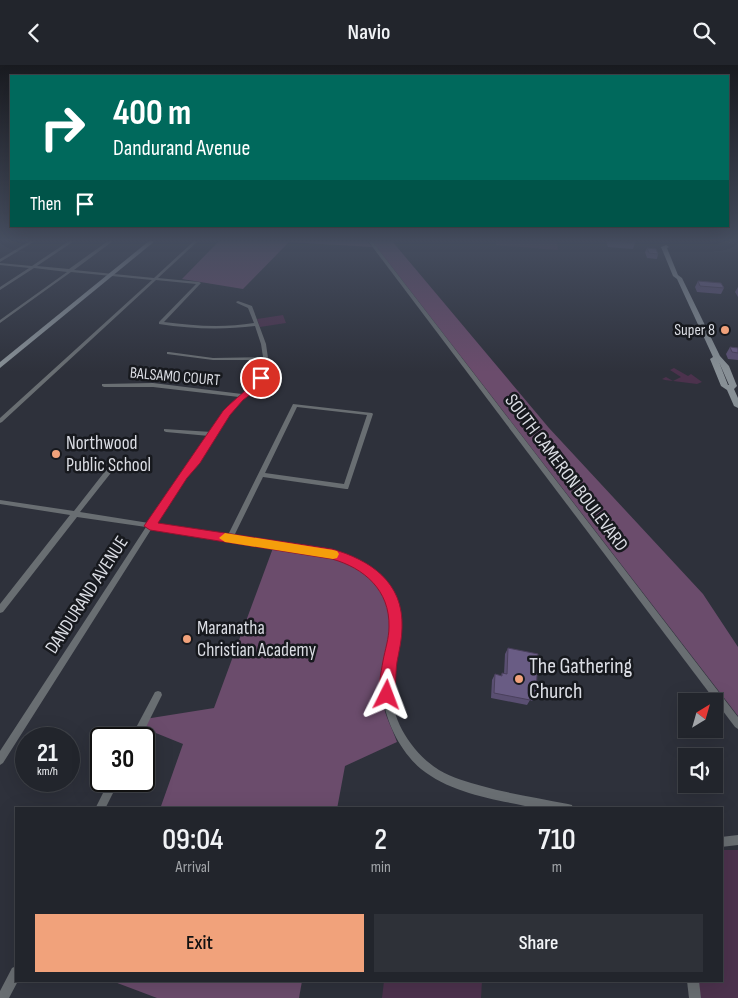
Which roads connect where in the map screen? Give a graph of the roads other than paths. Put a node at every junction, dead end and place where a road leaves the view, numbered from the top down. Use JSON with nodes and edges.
{"nodes":[{"id":1,"x":52,"y":285,"type":"edge"},
{"id":2,"x":100,"y":285,"type":"edge"},
{"id":3,"x":149,"y":285,"type":"edge"},
{"id":4,"x":198,"y":285,"type":"edge"},
{"id":5,"x":403,"y":285,"type":"edge"},
{"id":6,"x":682,"y":285,"type":"edge"},
{"id":7,"x":238,"y":302,"type":"dead end"},
{"id":8,"x":0,"y":322,"type":"edge"},
{"id":9,"x":256,"y":324,"type":"junction"},
{"id":10,"x":169,"y":353,"type":"dead end"},
{"id":11,"x":266,"y":358,"type":"junction"},
{"id":12,"x":0,"y":366,"type":"edge"},
{"id":13,"x":723,"y":372,"type":"junction"},
{"id":14,"x":738,"y":373,"type":"edge"},
{"id":15,"x":104,"y":385,"type":"dead end"},
{"id":16,"x":243,"y":396,"type":"junction"},
{"id":17,"x":738,"y":406,"type":"edge"},
{"id":18,"x":0,"y":421,"type":"edge"},
{"id":19,"x":166,"y":430,"type":"dead end"},
{"id":20,"x":214,"y":434,"type":"junction"},
{"id":21,"x":108,"y":472,"type":"dead end"},
{"id":22,"x":261,"y":475,"type":"junction"},
{"id":23,"x":0,"y":502,"type":"edge"},
{"id":24,"x":76,"y":514,"type":"junction"},
{"id":25,"x":150,"y":526,"type":"junction"},
{"id":26,"x":230,"y":538,"type":"junction"},
{"id":27,"x":0,"y":610,"type":"edge"},
{"id":28,"x":158,"y":695,"type":"dead end"},
{"id":29,"x":738,"y":724,"type":"edge"},
{"id":30,"x":141,"y":727,"type":"edge"},
{"id":31,"x":0,"y":760,"type":"edge"},
{"id":32,"x":108,"y":792,"type":"edge"},
{"id":33,"x":101,"y":807,"type":"edge"},
{"id":34,"x":559,"y":807,"type":"edge"},
{"id":35,"x":738,"y":841,"type":"edge"},
{"id":36,"x":723,"y":842,"type":"edge"},
{"id":37,"x":15,"y":974,"type":"edge"},
{"id":38,"x":692,"y":982,"type":"edge"},
{"id":39,"x":3,"y":998,"type":"edge"},
{"id":40,"x":695,"y":998,"type":"edge"}],
"edges":[{"from":1,"to":8,"type":"street"},
{"from":2,"to":12,"type":"street"},
{"from":3,"to":18,"type":"street"},
{"from":4,"to":9,"type":"street"},
{"from":5,"to":29,"type":"street","name":"SOUTH CAMERON BOULEVARD"},
{"from":6,"to":13,"type":"street"},
{"from":7,"to":9,"type":"street"},
{"from":9,"to":11,"type":"street"},
{"from":10,"to":11,"type":"street"},
{"from":11,"to":16,"type":"street","name":"DANDURAND AVENUE"},
{"from":13,"to":14,"type":"street"},
{"from":13,"to":17,"type":"street"},
{"from":15,"to":16,"type":"street","name":"BALSAMO COURT"},
{"from":16,"to":20,"type":"street","name":"DANDURAND AVENUE"},
{"from":19,"to":20,"type":"street"},
{"from":20,"to":25,"type":"street","name":"DANDURAND AVENUE"},
{"from":21,"to":24,"type":"street"},
{"from":22,"to":22,"type":"street"},
{"from":22,"to":26,"type":"street"},
{"from":23,"to":24,"type":"street"},
{"from":24,"to":25,"type":"street"},
{"from":24,"to":27,"type":"street"},
{"from":25,"to":26,"type":"street"},
{"from":25,"to":31,"type":"street","name":"DANDURAND AVENUE"},
{"from":26,"to":34,"type":"street"},
{"from":28,"to":30,"type":"street"},
{"from":32,"to":33,"type":"street"},
{"from":35,"to":36,"type":"street"},
{"from":37,"to":39,"type":"street"},
{"from":38,"to":40,"type":"street"}]}
